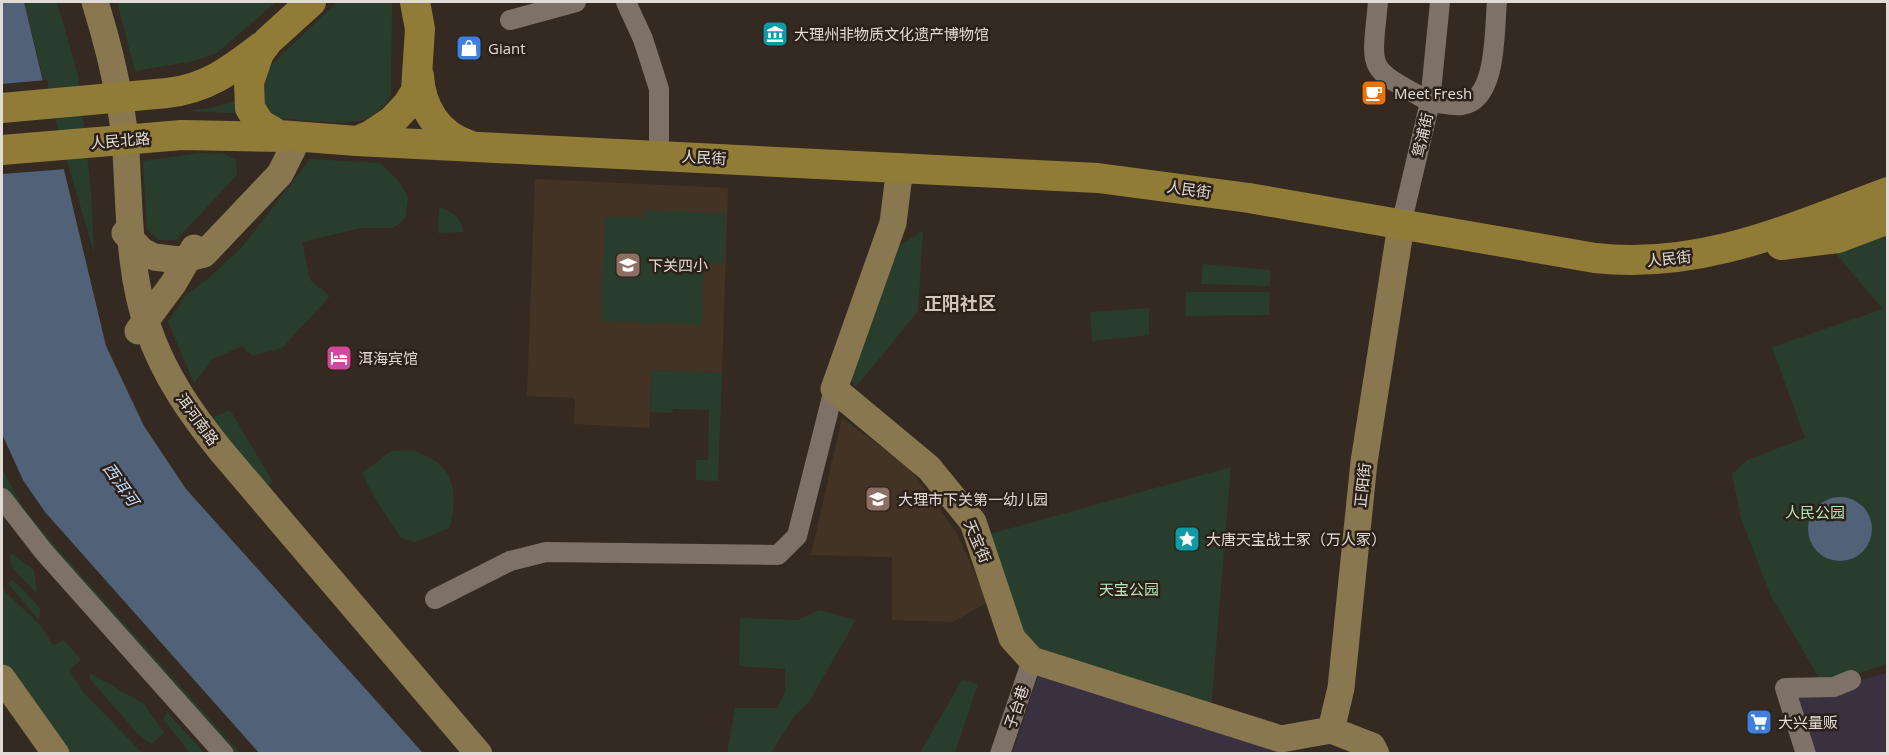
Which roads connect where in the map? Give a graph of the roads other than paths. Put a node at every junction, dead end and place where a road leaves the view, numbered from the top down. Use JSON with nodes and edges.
{"nodes":[{"id":1,"x":77,"y":2,"type":"edge"},
{"id":2,"x":95,"y":2,"type":"edge"},
{"id":3,"x":311,"y":2,"type":"edge"},
{"id":4,"x":576,"y":2,"type":"edge"},
{"id":5,"x":626,"y":2,"type":"edge"},
{"id":6,"x":1378,"y":2,"type":"edge"},
{"id":7,"x":1440,"y":2,"type":"edge"},
{"id":8,"x":1497,"y":2,"type":"edge"},
{"id":9,"x":419,"y":11,"type":"edge"},
{"id":10,"x":510,"y":20,"type":"dead end"},
{"id":11,"x":268,"y":41,"type":"junction"},
{"id":12,"x":419,"y":76,"type":"junction"},
{"id":13,"x":1430,"y":102,"type":"junction"},
{"id":14,"x":2,"y":108,"type":"edge"},
{"id":15,"x":298,"y":138,"type":"junction"},
{"id":16,"x":357,"y":141,"type":"junction"},
{"id":17,"x":475,"y":147,"type":"junction"},
{"id":18,"x":2,"y":150,"type":"edge"},
{"id":19,"x":659,"y":154,"type":"junction"},
{"id":20,"x":900,"y":166,"type":"junction"},
{"id":21,"x":1887,"y":192,"type":"edge"},
{"id":22,"x":113,"y":218,"type":"junction"},
{"id":23,"x":1887,"y":219,"type":"edge"},
{"id":24,"x":1401,"y":225,"type":"junction"},
{"id":25,"x":131,"y":240,"type":"junction"},
{"id":26,"x":1707,"y":254,"type":"junction"},
{"id":27,"x":189,"y":259,"type":"junction"},
{"id":28,"x":140,"y":328,"type":"junction"},
{"id":29,"x":834,"y":389,"type":"junction"},
{"id":30,"x":2,"y":498,"type":"edge"},
{"id":31,"x":435,"y":598,"type":"dead end"},
{"id":32,"x":1032,"y":660,"type":"junction"},
{"id":33,"x":2,"y":678,"type":"edge"},
{"id":34,"x":1851,"y":680,"type":"dead end"},
{"id":35,"x":1331,"y":730,"type":"junction"},
{"id":36,"x":56,"y":753,"type":"edge"},
{"id":37,"x":224,"y":753,"type":"edge"},
{"id":38,"x":457,"y":753,"type":"edge"},
{"id":39,"x":479,"y":753,"type":"edge"},
{"id":40,"x":1000,"y":753,"type":"edge"},
{"id":41,"x":1377,"y":753,"type":"edge"},
{"id":42,"x":1806,"y":753,"type":"edge"}],
"edges":[{"from":1,"to":22,"type":"main road","name":"洱河南路"},
{"from":2,"to":25,"type":"main road","name":"洱河南路"},
{"from":3,"to":11,"type":"main road"},
{"from":4,"to":10,"type":"street"},
{"from":5,"to":19,"type":"street"},
{"from":6,"to":13,"type":"street","name":"鸳浦街"},
{"from":7,"to":13,"type":"street"},
{"from":8,"to":13,"type":"street"},
{"from":9,"to":12,"type":"main road"},
{"from":11,"to":14,"type":"main road"},
{"from":11,"to":15,"type":"main road"},
{"from":12,"to":16,"type":"main road"},
{"from":12,"to":17,"type":"main road"},
{"from":13,"to":24,"type":"street","name":"鸳浦街"},
{"from":15,"to":16,"type":"main road","name":"人民街"},
{"from":15,"to":18,"type":"main road","name":"人民北路"},
{"from":15,"to":27,"type":"main road"},
{"from":16,"to":17,"type":"main road","name":"人民街"},
{"from":17,"to":19,"type":"main road","name":"人民街"},
{"from":19,"to":20,"type":"main road","name":"人民街"},
{"from":20,"to":24,"type":"main road","name":"人民街"},
{"from":20,"to":29,"type":"main road"},
{"from":21,"to":26,"type":"main road","name":"人民街"},
{"from":22,"to":25,"type":"main road"},
{"from":22,"to":28,"type":"main road","name":"洱河南路"},
{"from":23,"to":26,"type":"main road"},
{"from":24,"to":26,"type":"main road","name":"人民街"},
{"from":24,"to":35,"type":"main road","name":"正阳街"},
{"from":25,"to":27,"type":"main road"},
{"from":25,"to":28,"type":"main road","name":"洱河南路"},
{"from":27,"to":28,"type":"main road"},
{"from":28,"to":38,"type":"main road","name":"洱河南路"},
{"from":28,"to":39,"type":"main road","name":"洱河南路"},
{"from":29,"to":31,"type":"street"},
{"from":29,"to":32,"type":"main road","name":"天宝街"},
{"from":30,"to":37,"type":"street"},
{"from":32,"to":35,"type":"main road"},
{"from":32,"to":40,"type":"street","name":"子台巷"},
{"from":33,"to":36,"type":"main road"},
{"from":34,"to":42,"type":"street"},
{"from":35,"to":41,"type":"main road"}]}
